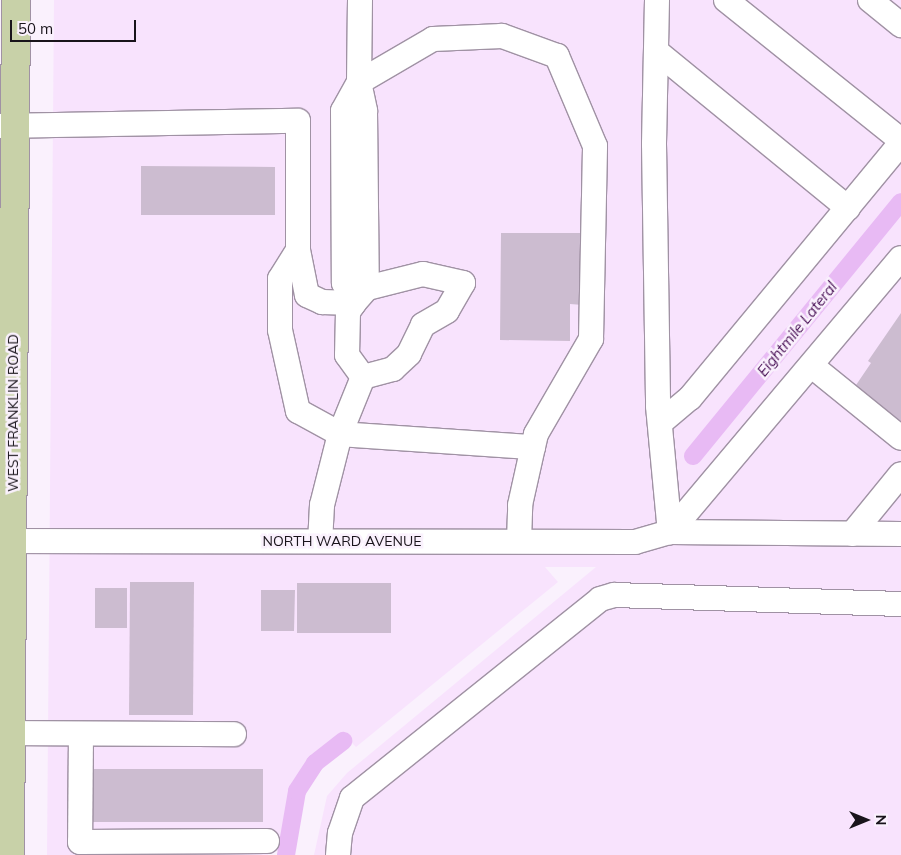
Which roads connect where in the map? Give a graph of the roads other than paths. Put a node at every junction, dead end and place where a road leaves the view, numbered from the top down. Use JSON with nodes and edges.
{"nodes":[{"id":1,"x":16,"y":0,"type":"edge"},
{"id":2,"x":360,"y":0,"type":"edge"},
{"id":3,"x":657,"y":0,"type":"edge"},
{"id":4,"x":726,"y":0,"type":"edge"},
{"id":5,"x":870,"y":0,"type":"edge"},
{"id":6,"x":901,"y":25,"type":"edge"},
{"id":7,"x":656,"y":51,"type":"junction"},
{"id":8,"x":359,"y":82,"type":"junction"},
{"id":9,"x":8,"y":126,"type":"edge"},
{"id":10,"x":901,"y":141,"type":"edge"},
{"id":11,"x":848,"y":208,"type":"junction"},
{"id":12,"x":298,"y":250,"type":"junction"},
{"id":13,"x":901,"y":258,"type":"edge"},
{"id":14,"x":360,"y":296,"type":"junction"},
{"id":15,"x":812,"y":366,"type":"junction"},
{"id":16,"x":363,"y":377,"type":"junction"},
{"id":17,"x":660,"y":422,"type":"junction"},
{"id":18,"x":340,"y":434,"type":"junction"},
{"id":19,"x":901,"y":438,"type":"edge"},
{"id":20,"x":533,"y":447,"type":"junction"},
{"id":21,"x":901,"y":474,"type":"edge"},
{"id":22,"x":670,"y":532,"type":"junction"},
{"id":23,"x":852,"y":534,"type":"junction"},
{"id":24,"x":901,"y":534,"type":"edge"},
{"id":25,"x":6,"y":541,"type":"edge"},
{"id":26,"x":320,"y":541,"type":"junction"},
{"id":27,"x":519,"y":541,"type":"junction"},
{"id":28,"x":901,"y":604,"type":"edge"},
{"id":29,"x":11,"y":733,"type":"junction"},
{"id":30,"x":81,"y":734,"type":"junction"},
{"id":31,"x":234,"y":734,"type":"dead end"},
{"id":32,"x":267,"y":841,"type":"dead end"},
{"id":33,"x":10,"y":855,"type":"edge"},
{"id":34,"x":338,"y":855,"type":"edge"}],
"edges":[{"from":1,"to":9,"type":"main road","name":"WEST FRANKLIN ROAD"},
{"from":2,"to":8,"type":"street"},
{"from":3,"to":7,"type":"street"},
{"from":4,"to":10,"type":"street"},
{"from":5,"to":6,"type":"street"},
{"from":7,"to":11,"type":"street"},
{"from":7,"to":17,"type":"street"},
{"from":8,"to":14,"type":"street"},
{"from":8,"to":20,"type":"street"},
{"from":9,"to":12,"type":"street"},
{"from":9,"to":25,"type":"main road","name":"WEST FRANKLIN ROAD"},
{"from":10,"to":11,"type":"street"},
{"from":11,"to":17,"type":"street"},
{"from":12,"to":14,"type":"street"},
{"from":12,"to":18,"type":"street"},
{"from":13,"to":15,"type":"street"},
{"from":14,"to":16,"type":"street"},
{"from":14,"to":16,"type":"street"},
{"from":15,"to":19,"type":"street"},
{"from":15,"to":22,"type":"street"},
{"from":16,"to":18,"type":"street"},
{"from":17,"to":22,"type":"street"},
{"from":18,"to":20,"type":"street"},
{"from":18,"to":26,"type":"street"},
{"from":20,"to":27,"type":"street"},
{"from":21,"to":23,"type":"street"},
{"from":22,"to":23,"type":"street","name":"NORTH WARD AVENUE"},
{"from":22,"to":27,"type":"street","name":"NORTH WARD AVENUE"},
{"from":23,"to":24,"type":"street","name":"NORTH WARD AVENUE"},
{"from":25,"to":26,"type":"street","name":"NORTH WARD AVENUE"},
{"from":25,"to":29,"type":"main road","name":"WEST FRANKLIN ROAD"},
{"from":26,"to":27,"type":"street","name":"NORTH WARD AVENUE"},
{"from":28,"to":34,"type":"street"},
{"from":29,"to":30,"type":"street"},
{"from":29,"to":33,"type":"main road","name":"WEST FRANKLIN ROAD"},
{"from":30,"to":31,"type":"street"},
{"from":30,"to":32,"type":"street"}]}
